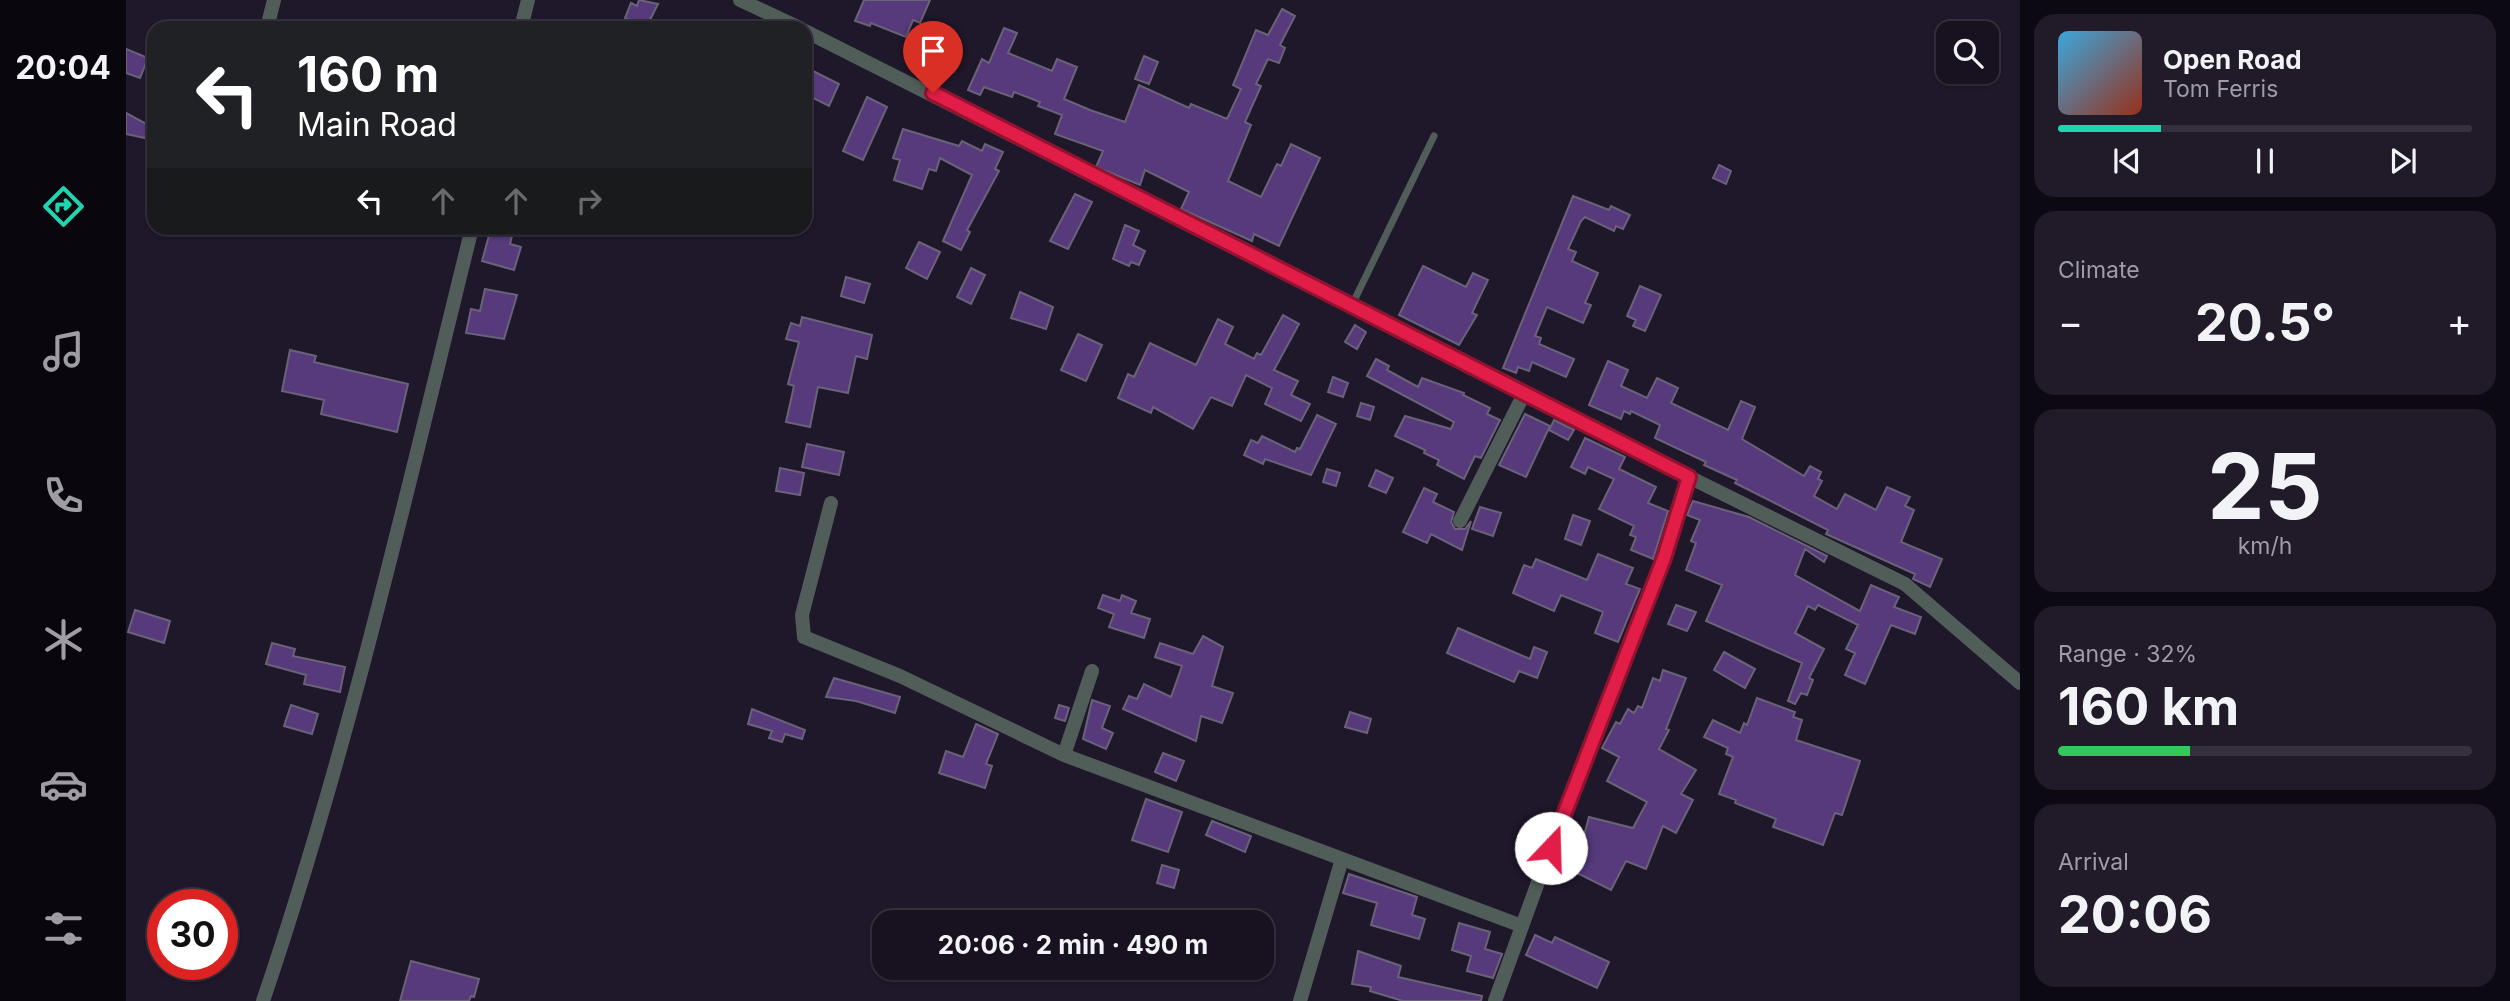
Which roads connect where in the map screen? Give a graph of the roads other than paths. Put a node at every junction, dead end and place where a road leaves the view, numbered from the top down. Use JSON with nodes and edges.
{"nodes":[{"id":1,"x":274,"y":0,"type":"edge"},
{"id":2,"x":528,"y":0,"type":"edge"},
{"id":3,"x":740,"y":0,"type":"edge"},
{"id":4,"x":269,"y":21,"type":"edge"},
{"id":5,"x":524,"y":21,"type":"edge"},
{"id":6,"x":785,"y":21,"type":"edge"},
{"id":7,"x":812,"y":35,"type":"edge"},
{"id":8,"x":1434,"y":136,"type":"dead end"},
{"id":9,"x":470,"y":235,"type":"edge"},
{"id":10,"x":1351,"y":308,"type":"junction"},
{"id":11,"x":1524,"y":394,"type":"junction"},
{"id":12,"x":1689,"y":477,"type":"junction"},
{"id":13,"x":831,"y":503,"type":"dead end"},
{"id":14,"x":1460,"y":521,"type":"dead end"},
{"id":15,"x":1092,"y":671,"type":"dead end"},
{"id":16,"x":2019,"y":681,"type":"edge"},
{"id":17,"x":1064,"y":755,"type":"junction"},
{"id":18,"x":1342,"y":859,"type":"junction"},
{"id":19,"x":1522,"y":926,"type":"junction"},
{"id":20,"x":263,"y":1001,"type":"edge"},
{"id":21,"x":1300,"y":1001,"type":"edge"},
{"id":22,"x":1495,"y":1001,"type":"edge"}],
"edges":[{"from":1,"to":4,"type":"street"},
{"from":2,"to":5,"type":"street"},
{"from":3,"to":6,"type":"street"},
{"from":7,"to":10,"type":"street"},
{"from":8,"to":10,"type":"lane"},
{"from":9,"to":20,"type":"street"},
{"from":10,"to":11,"type":"street"},
{"from":11,"to":12,"type":"street"},
{"from":11,"to":14,"type":"street"},
{"from":12,"to":16,"type":"street"},
{"from":12,"to":19,"type":"street"},
{"from":13,"to":17,"type":"street"},
{"from":15,"to":17,"type":"street"},
{"from":17,"to":18,"type":"street"},
{"from":18,"to":19,"type":"street"},
{"from":18,"to":21,"type":"street"},
{"from":19,"to":22,"type":"street"}]}
